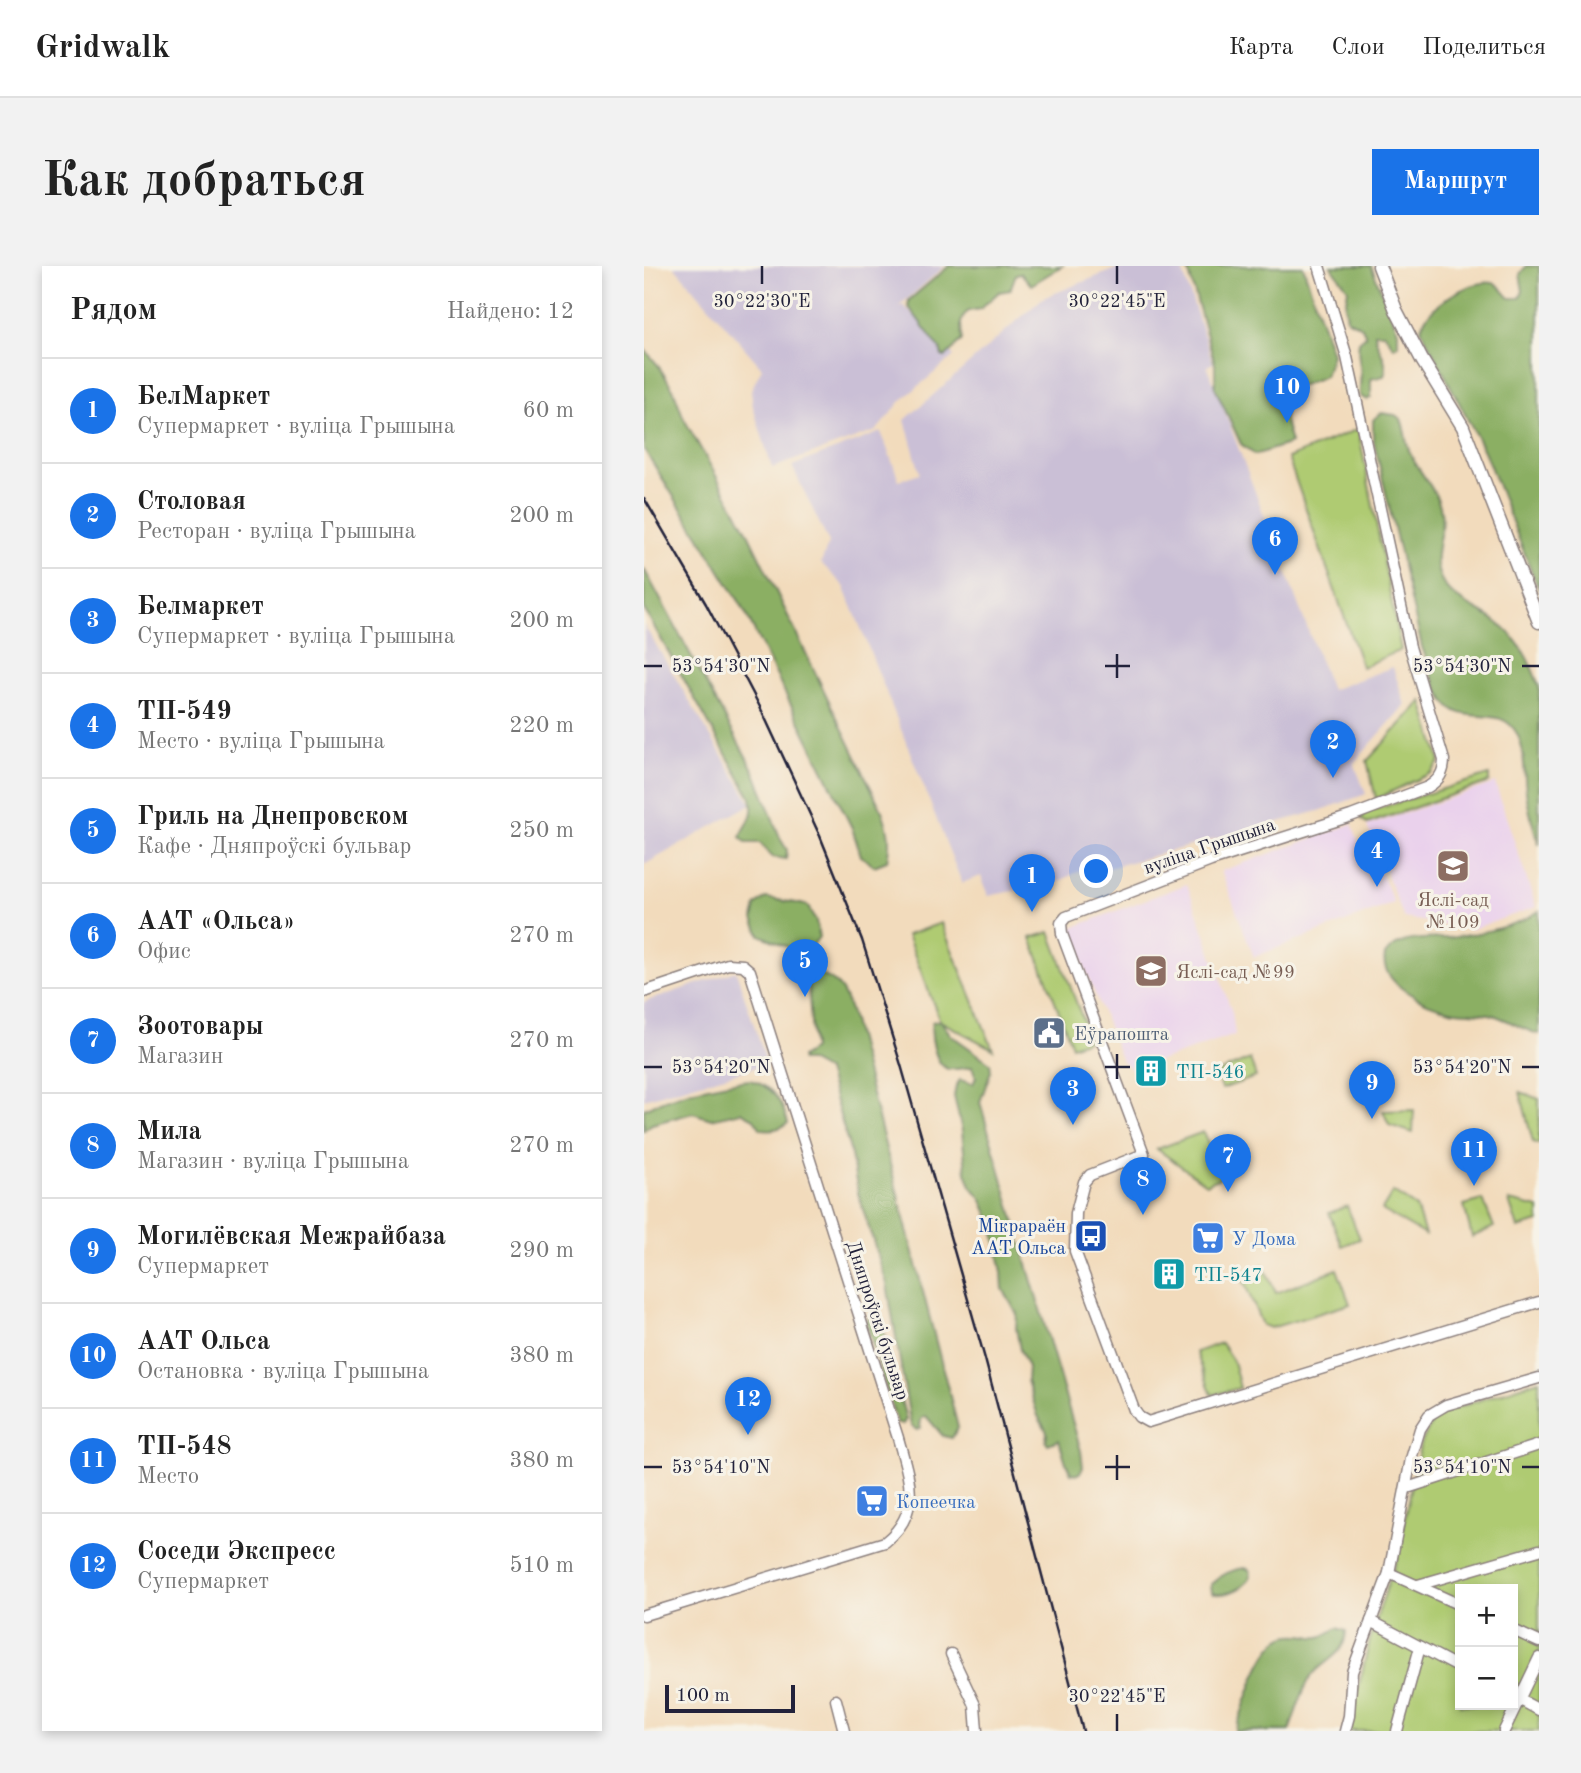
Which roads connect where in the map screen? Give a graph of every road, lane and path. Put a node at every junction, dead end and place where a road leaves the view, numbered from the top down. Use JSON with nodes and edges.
{"nodes":[{"id":1,"x":1319,"y":266,"type":"edge"},
{"id":2,"x":1379,"y":266,"type":"edge"},
{"id":3,"x":1539,"y":622,"type":"edge"},
{"id":4,"x":644,"y":992,"type":"edge"},
{"id":5,"x":1539,"y":1302,"type":"edge"},
{"id":6,"x":1539,"y":1378,"type":"edge"},
{"id":7,"x":1539,"y":1445,"type":"edge"},
{"id":8,"x":1407,"y":1488,"type":"junction"},
{"id":9,"x":1539,"y":1550,"type":"edge"},
{"id":10,"x":1389,"y":1573,"type":"junction"},
{"id":11,"x":1418,"y":1585,"type":"junction"},
{"id":12,"x":1455,"y":1603,"type":"edge"},
{"id":13,"x":644,"y":1615,"type":"edge"},
{"id":14,"x":1371,"y":1621,"type":"junction"},
{"id":15,"x":1518,"y":1632,"type":"edge"},
{"id":16,"x":1539,"y":1642,"type":"edge"},
{"id":17,"x":1420,"y":1647,"type":"junction"},
{"id":18,"x":951,"y":1654,"type":"dead end"},
{"id":19,"x":1539,"y":1658,"type":"edge"},
{"id":20,"x":1455,"y":1665,"type":"edge"},
{"id":21,"x":1518,"y":1692,"type":"edge"},
{"id":22,"x":1518,"y":1699,"type":"edge"},
{"id":23,"x":836,"y":1700,"type":"dead end"},
{"id":24,"x":1511,"y":1710,"type":"edge"},
{"id":25,"x":1539,"y":1710,"type":"edge"},
{"id":26,"x":844,"y":1731,"type":"edge"},
{"id":27,"x":977,"y":1731,"type":"edge"},
{"id":28,"x":1345,"y":1731,"type":"edge"},
{"id":29,"x":1397,"y":1731,"type":"edge"},
{"id":30,"x":1504,"y":1731,"type":"edge"}],
"edges":[{"from":1,"to":5,"type":"street","name":"вуліца Грышына"},
{"from":2,"to":3,"type":"street"},
{"from":4,"to":13,"type":"street","name":"Дняпроўскі бульвар"},
{"from":6,"to":8,"type":"street"},
{"from":7,"to":8,"type":"street"},
{"from":8,"to":10,"type":"street"},
{"from":9,"to":11,"type":"street"},
{"from":10,"to":11,"type":"street"},
{"from":10,"to":14,"type":"street"},
{"from":11,"to":12,"type":"street"},
{"from":14,"to":17,"type":"street"},
{"from":14,"to":28,"type":"street"},
{"from":15,"to":16,"type":"street"},
{"from":17,"to":20,"type":"street"},
{"from":17,"to":29,"type":"street"},
{"from":18,"to":27,"type":"street"},
{"from":19,"to":21,"type":"street"},
{"from":22,"to":25,"type":"street"},
{"from":23,"to":26,"type":"street"},
{"from":24,"to":30,"type":"street"}]}
